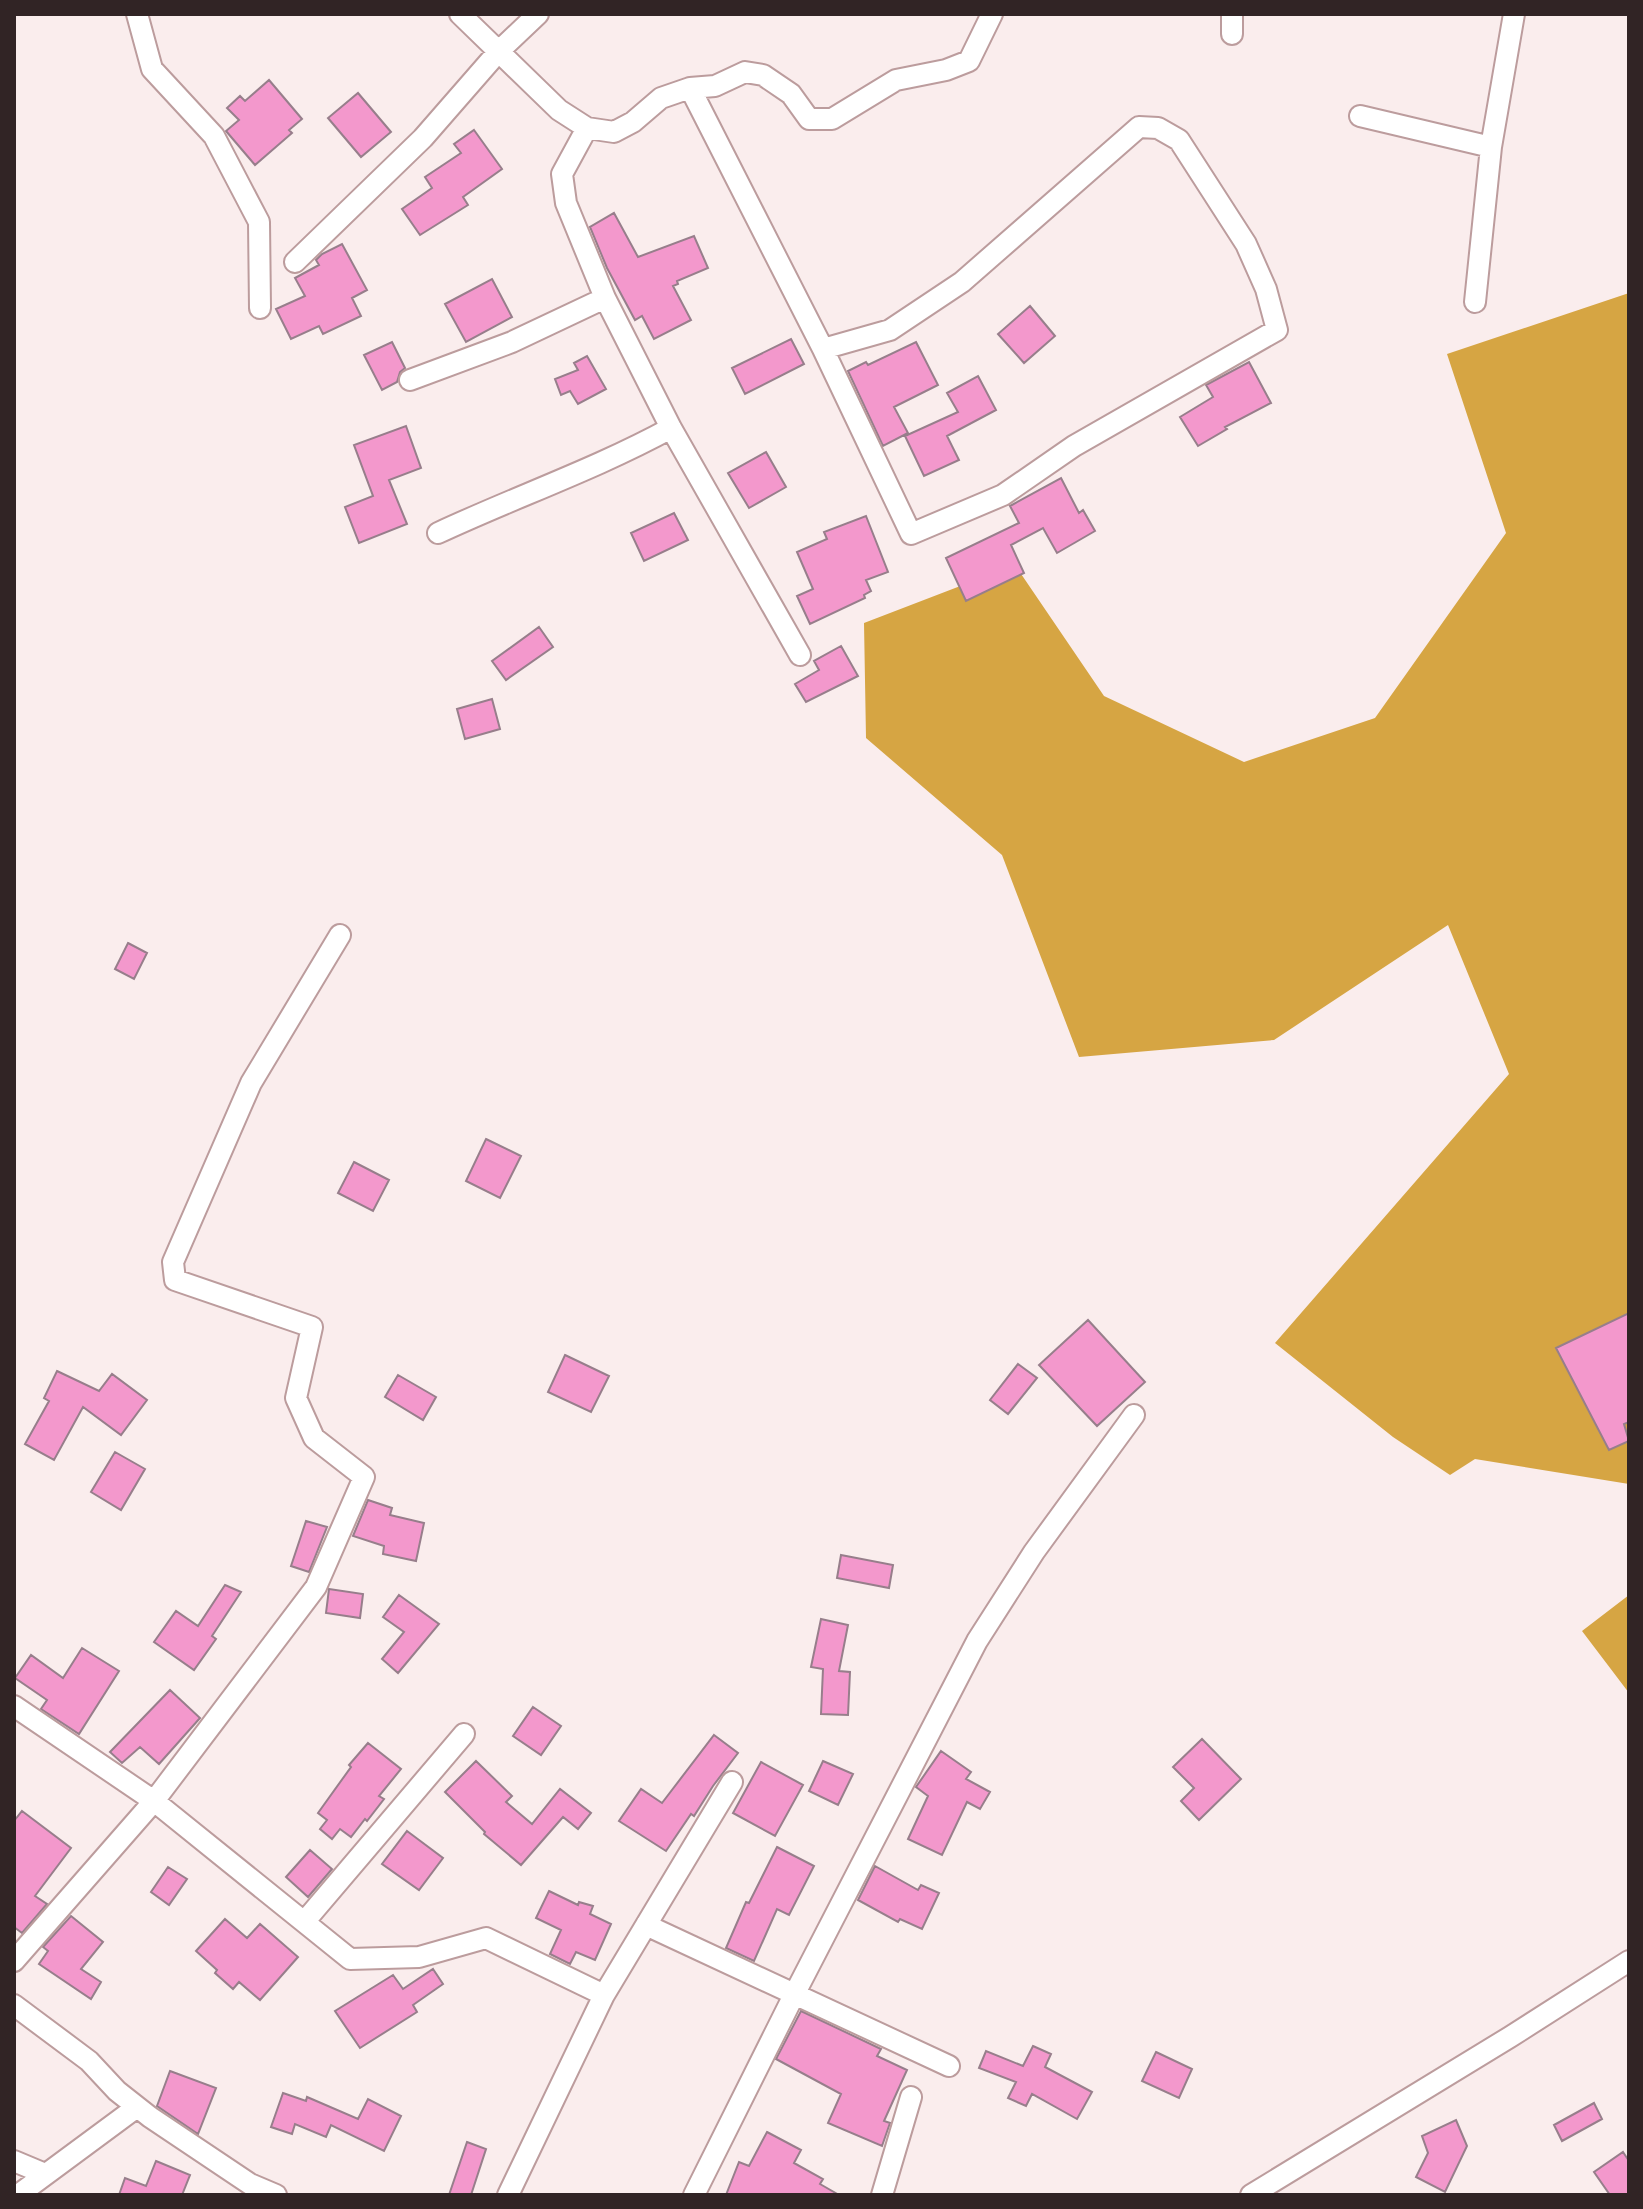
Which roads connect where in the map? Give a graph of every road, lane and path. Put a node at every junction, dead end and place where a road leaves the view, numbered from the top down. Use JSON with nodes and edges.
{"nodes":[{"id":1,"x":137,"y":14,"type":"edge"},
{"id":2,"x":460,"y":14,"type":"edge"},
{"id":3,"x":538,"y":14,"type":"edge"},
{"id":4,"x":992,"y":14,"type":"edge"},
{"id":5,"x":1514,"y":14,"type":"edge"},
{"id":6,"x":498,"y":52,"type":"junction"},
{"id":7,"x":690,"y":88,"type":"junction"},
{"id":8,"x":1360,"y":116,"type":"dead end"},
{"id":9,"x":587,"y":128,"type":"junction"},
{"id":10,"x":1491,"y":147,"type":"junction"},
{"id":11,"x":295,"y":262,"type":"dead end"},
{"id":12,"x":605,"y":298,"type":"junction"},
{"id":13,"x":1475,"y":302,"type":"dead end"},
{"id":14,"x":260,"y":308,"type":"dead end"},
{"id":15,"x":823,"y":349,"type":"junction"},
{"id":16,"x":410,"y":380,"type":"dead end"},
{"id":17,"x":671,"y":428,"type":"junction"},
{"id":18,"x":438,"y":533,"type":"dead end"},
{"id":19,"x":800,"y":655,"type":"dead end"},
{"id":20,"x":340,"y":935,"type":"dead end"},
{"id":21,"x":1134,"y":1415,"type":"dead end"},
{"id":22,"x":14,"y":1706,"type":"edge"},
{"id":23,"x":464,"y":1734,"type":"dead end"},
{"id":24,"x":732,"y":1782,"type":"dead end"},
{"id":25,"x":154,"y":1801,"type":"junction"},
{"id":26,"x":305,"y":1921,"type":"junction"},
{"id":27,"x":646,"y":1925,"type":"junction"},
{"id":28,"x":14,"y":1961,"type":"edge"},
{"id":29,"x":1629,"y":1961,"type":"edge"},
{"id":30,"x":795,"y":1993,"type":"junction"},
{"id":31,"x":604,"y":1995,"type":"junction"},
{"id":32,"x":14,"y":2005,"type":"edge"},
{"id":33,"x":949,"y":2066,"type":"dead end"},
{"id":34,"x":911,"y":2097,"type":"dead end"},
{"id":35,"x":137,"y":2107,"type":"junction"},
{"id":36,"x":14,"y":2161,"type":"edge"},
{"id":37,"x":45,"y":2174,"type":"junction"},
{"id":38,"x":18,"y":2195,"type":"edge"},
{"id":39,"x":276,"y":2195,"type":"edge"},
{"id":40,"x":508,"y":2195,"type":"edge"},
{"id":41,"x":694,"y":2195,"type":"edge"},
{"id":42,"x":882,"y":2195,"type":"edge"},
{"id":43,"x":1251,"y":2195,"type":"edge"}],
"edges":[{"from":1,"to":14,"type":"street"},
{"from":2,"to":6,"type":"street"},
{"from":3,"to":6,"type":"street"},
{"from":4,"to":7,"type":"street"},
{"from":5,"to":10,"type":"street"},
{"from":6,"to":9,"type":"street"},
{"from":6,"to":11,"type":"street"},
{"from":7,"to":9,"type":"street"},
{"from":7,"to":15,"type":"street"},
{"from":8,"to":10,"type":"street"},
{"from":9,"to":12,"type":"street"},
{"from":10,"to":13,"type":"street"},
{"from":12,"to":16,"type":"street"},
{"from":12,"to":17,"type":"street"},
{"from":15,"to":15,"type":"street"},
{"from":17,"to":18,"type":"street"},
{"from":17,"to":19,"type":"street"},
{"from":20,"to":25,"type":"street"},
{"from":21,"to":30,"type":"street"},
{"from":22,"to":25,"type":"street"},
{"from":23,"to":26,"type":"street"},
{"from":24,"to":27,"type":"street"},
{"from":25,"to":26,"type":"street"},
{"from":25,"to":28,"type":"street"},
{"from":26,"to":31,"type":"street"},
{"from":27,"to":30,"type":"street"},
{"from":27,"to":31,"type":"street"},
{"from":29,"to":43,"type":"street"},
{"from":30,"to":33,"type":"street"},
{"from":30,"to":41,"type":"street"},
{"from":31,"to":40,"type":"street"},
{"from":32,"to":35,"type":"street"},
{"from":34,"to":42,"type":"street"},
{"from":35,"to":37,"type":"street"},
{"from":35,"to":39,"type":"street"},
{"from":36,"to":37,"type":"street"},
{"from":37,"to":38,"type":"street"}]}
